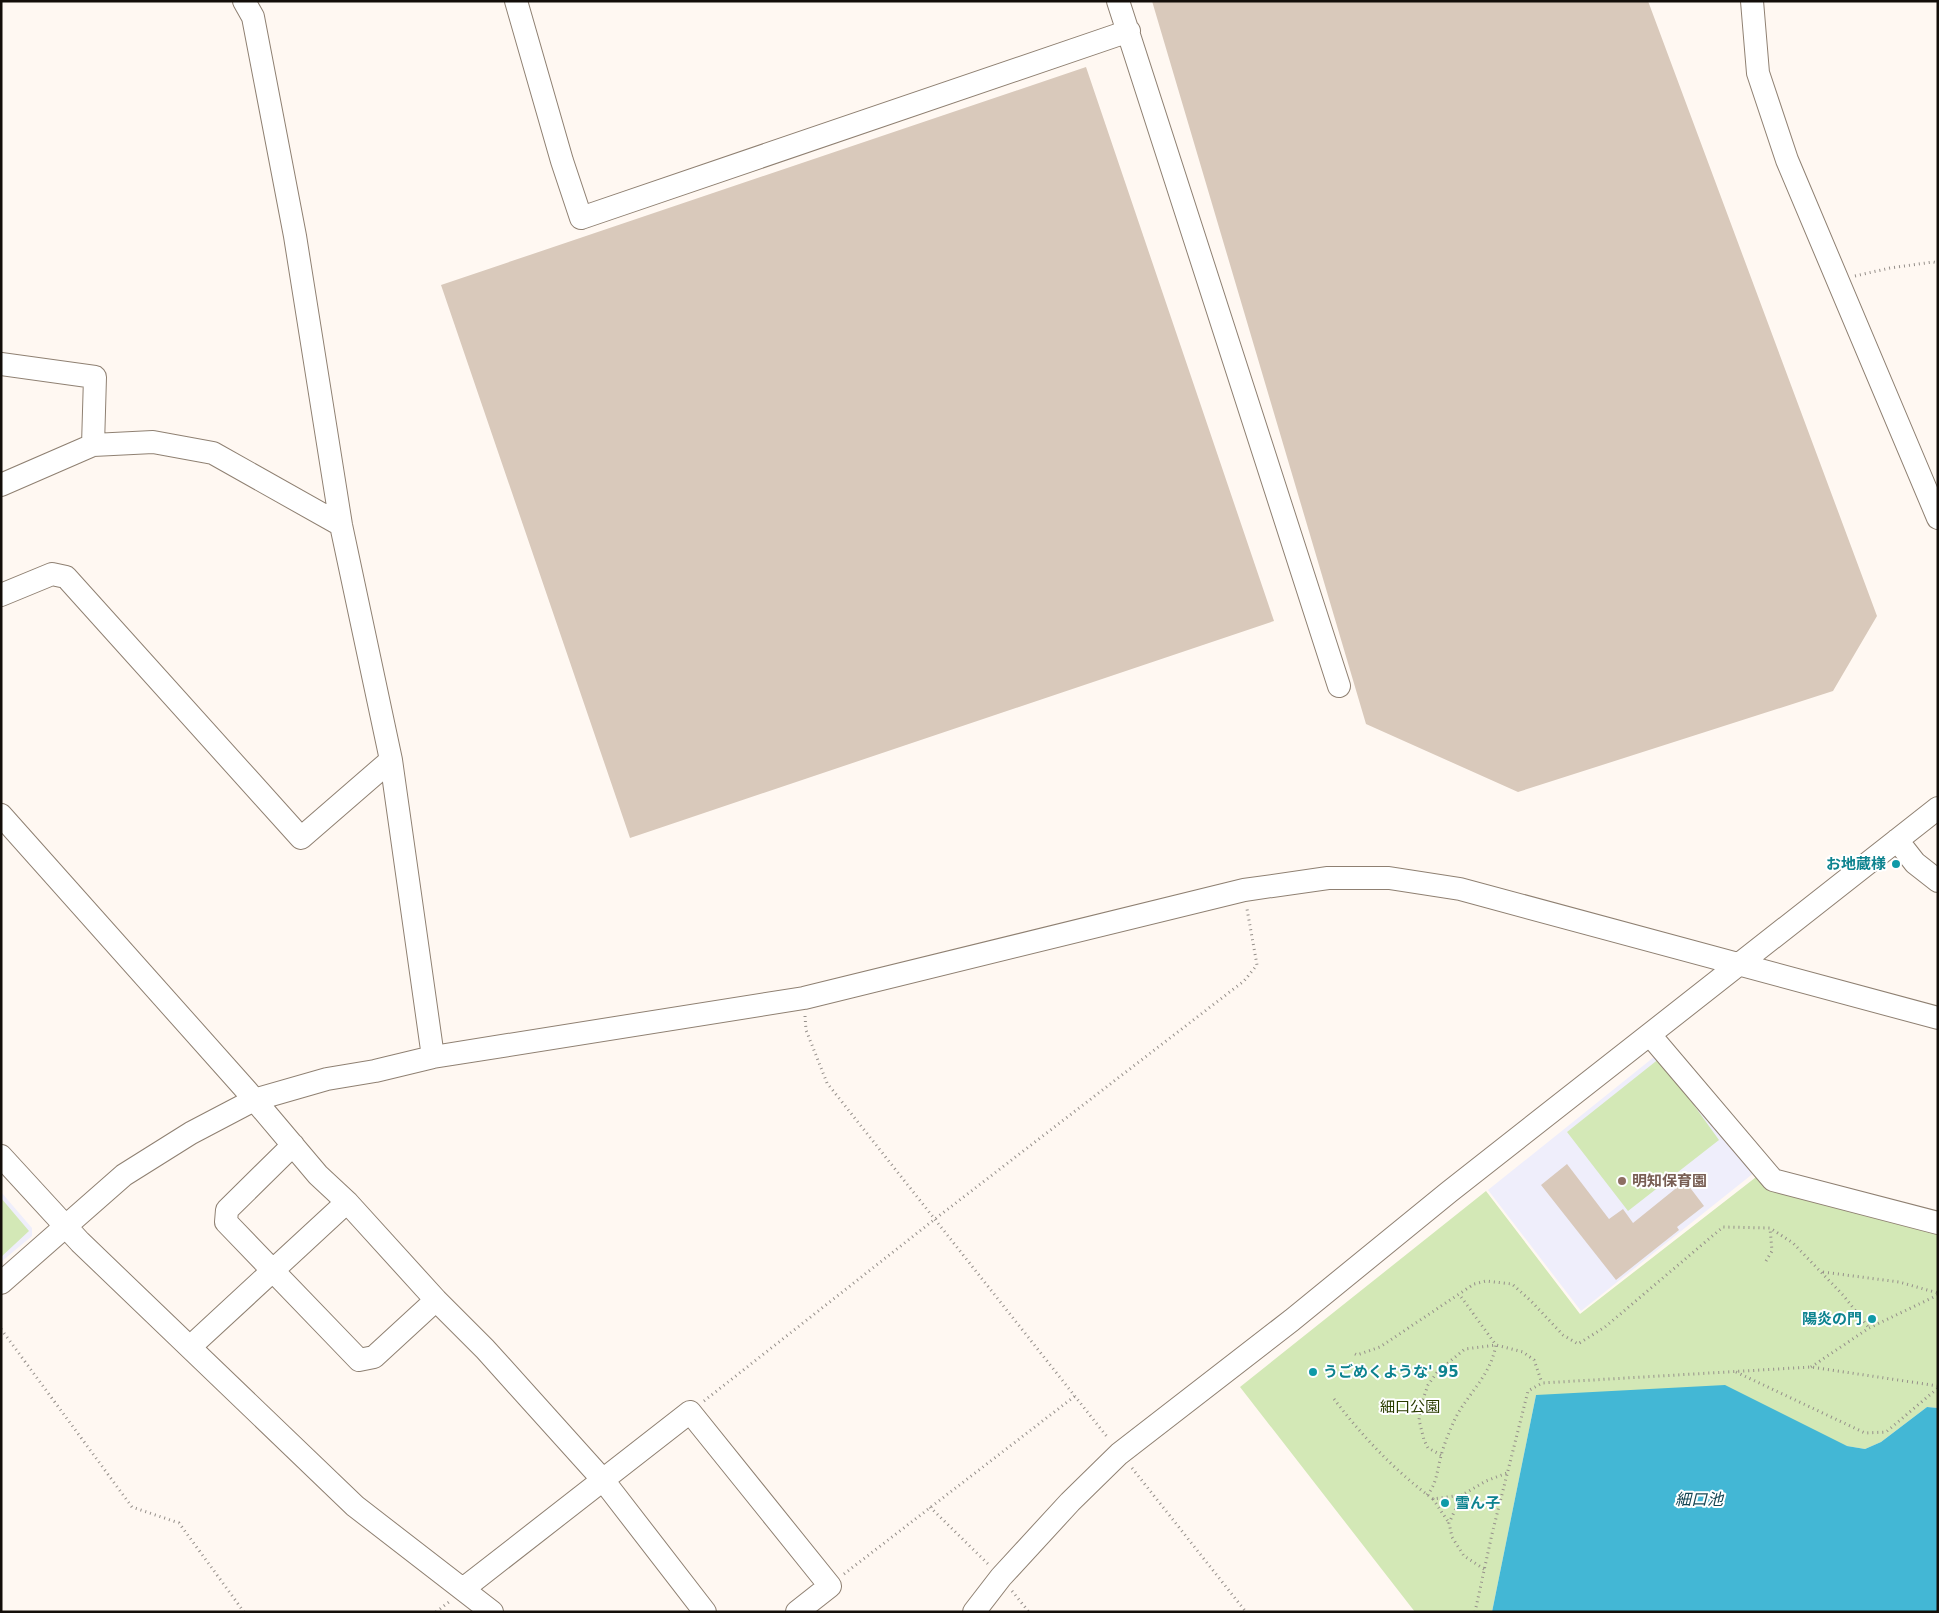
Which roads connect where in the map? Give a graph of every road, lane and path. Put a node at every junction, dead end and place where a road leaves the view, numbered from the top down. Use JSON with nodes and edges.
{"nodes":[{"id":1,"x":244,"y":1,"type":"edge"},
{"id":2,"x":516,"y":1,"type":"edge"},
{"id":3,"x":1118,"y":1,"type":"edge"},
{"id":4,"x":1752,"y":1,"type":"edge"},
{"id":5,"x":1129,"y":31,"type":"junction"},
{"id":6,"x":1938,"y":263,"type":"edge"},
{"id":7,"x":1837,"y":280,"type":"junction"},
{"id":8,"x":1,"y":364,"type":"edge"},
{"id":9,"x":93,"y":445,"type":"junction"},
{"id":10,"x":1,"y":485,"type":"edge"},
{"id":11,"x":1938,"y":518,"type":"edge"},
{"id":12,"x":341,"y":525,"type":"junction"},
{"id":13,"x":1,"y":595,"type":"edge"},
{"id":14,"x":1340,"y":686,"type":"dead end"},
{"id":15,"x":391,"y":760,"type":"junction"},
{"id":16,"x":1938,"y":808,"type":"edge"},
{"id":17,"x":1,"y":815,"type":"edge"},
{"id":18,"x":1897,"y":840,"type":"junction"},
{"id":19,"x":1938,"y":860,"type":"edge"},
{"id":20,"x":1915,"y":863,"type":"junction"},
{"id":21,"x":1938,"y":881,"type":"edge"},
{"id":22,"x":1244,"y":890,"type":"junction"},
{"id":23,"x":1739,"y":964,"type":"junction"},
{"id":24,"x":804,"y":998,"type":"junction"},
{"id":25,"x":1938,"y":1018,"type":"edge"},
{"id":26,"x":1650,"y":1035,"type":"junction"},
{"id":27,"x":433,"y":1057,"type":"junction"},
{"id":28,"x":254,"y":1100,"type":"junction"},
{"id":29,"x":292,"y":1145,"type":"junction"},
{"id":30,"x":1,"y":1156,"type":"edge"},
{"id":31,"x":347,"y":1202,"type":"junction"},
{"id":32,"x":935,"y":1219,"type":"junction"},
{"id":33,"x":1938,"y":1223,"type":"edge"},
{"id":34,"x":66,"y":1227,"type":"junction"},
{"id":35,"x":1770,"y":1228,"type":"junction"},
{"id":36,"x":1766,"y":1261,"type":"dead end"},
{"id":37,"x":273,"y":1271,"type":"junction"},
{"id":38,"x":1823,"y":1272,"type":"junction"},
{"id":39,"x":1,"y":1283,"type":"edge"},
{"id":40,"x":1459,"y":1294,"type":"junction"},
{"id":41,"x":1938,"y":1294,"type":"edge"},
{"id":42,"x":436,"y":1300,"type":"junction"},
{"id":43,"x":1868,"y":1328,"type":"junction"},
{"id":44,"x":1,"y":1329,"type":"edge"},
{"id":45,"x":1496,"y":1345,"type":"junction"},
{"id":46,"x":190,"y":1347,"type":"junction"},
{"id":47,"x":1356,"y":1354,"type":"dead end"},
{"id":48,"x":1811,"y":1367,"type":"junction"},
{"id":49,"x":1734,"y":1371,"type":"junction"},
{"id":50,"x":1542,"y":1383,"type":"junction"},
{"id":51,"x":1938,"y":1387,"type":"edge"},
{"id":52,"x":1075,"y":1396,"type":"junction"},
{"id":53,"x":1334,"y":1399,"type":"dead end"},
{"id":54,"x":1408,"y":1402,"type":"dead end"},
{"id":55,"x":1421,"y":1407,"type":"junction"},
{"id":56,"x":690,"y":1412,"type":"junction"},
{"id":57,"x":1120,"y":1454,"type":"junction"},
{"id":58,"x":1441,"y":1455,"type":"junction"},
{"id":59,"x":1508,"y":1473,"type":"junction"},
{"id":60,"x":603,"y":1480,"type":"junction"},
{"id":61,"x":1427,"y":1495,"type":"junction"},
{"id":62,"x":1462,"y":1495,"type":"junction"},
{"id":63,"x":1433,"y":1499,"type":"junction"},
{"id":64,"x":930,"y":1507,"type":"junction"},
{"id":65,"x":1449,"y":1523,"type":"junction"},
{"id":66,"x":1484,"y":1569,"type":"junction"},
{"id":67,"x":1001,"y":1577,"type":"junction"},
{"id":68,"x":830,"y":1586,"type":"junction"},
{"id":69,"x":463,"y":1589,"type":"junction"},
{"id":70,"x":244,"y":1612,"type":"edge"},
{"id":71,"x":492,"y":1612,"type":"edge"},
{"id":72,"x":705,"y":1612,"type":"edge"},
{"id":73,"x":797,"y":1612,"type":"edge"},
{"id":74,"x":974,"y":1612,"type":"edge"},
{"id":75,"x":1029,"y":1612,"type":"edge"},
{"id":76,"x":1246,"y":1612,"type":"edge"},
{"id":77,"x":1476,"y":1612,"type":"edge"}],
"edges":[{"from":1,"to":12,"type":"street"},
{"from":2,"to":5,"type":"street"},
{"from":3,"to":5,"type":"street"},
{"from":4,"to":7,"type":"street"},
{"from":5,"to":14,"type":"street"},
{"from":6,"to":7,"type":"path"},
{"from":7,"to":11,"type":"street"},
{"from":8,"to":9,"type":"street"},
{"from":9,"to":10,"type":"street"},
{"from":9,"to":12,"type":"street"},
{"from":12,"to":15,"type":"street"},
{"from":13,"to":15,"type":"street"},
{"from":15,"to":27,"type":"street"},
{"from":16,"to":18,"type":"street"},
{"from":17,"to":28,"type":"street"},
{"from":18,"to":20,"type":"street"},
{"from":18,"to":23,"type":"street"},
{"from":19,"to":20,"type":"street"},
{"from":20,"to":21,"type":"street"},
{"from":22,"to":23,"type":"street"},
{"from":22,"to":24,"type":"street"},
{"from":22,"to":32,"type":"path"},
{"from":23,"to":25,"type":"street"},
{"from":23,"to":26,"type":"street"},
{"from":24,"to":27,"type":"street"},
{"from":24,"to":32,"type":"path"},
{"from":26,"to":33,"type":"street"},
{"from":26,"to":57,"type":"street"},
{"from":27,"to":28,"type":"street"},
{"from":28,"to":29,"type":"street"},
{"from":28,"to":34,"type":"street"},
{"from":29,"to":31,"type":"street"},
{"from":29,"to":37,"type":"street"},
{"from":30,"to":34,"type":"street"},
{"from":31,"to":37,"type":"street"},
{"from":31,"to":42,"type":"street"},
{"from":32,"to":52,"type":"path"},
{"from":32,"to":56,"type":"path"},
{"from":34,"to":39,"type":"street"},
{"from":34,"to":46,"type":"street"},
{"from":35,"to":36,"type":"path"},
{"from":35,"to":38,"type":"path"},
{"from":35,"to":40,"type":"path"},
{"from":37,"to":42,"type":"street"},
{"from":37,"to":46,"type":"street"},
{"from":38,"to":41,"type":"path"},
{"from":38,"to":43,"type":"path"},
{"from":40,"to":45,"type":"path"},
{"from":40,"to":47,"type":"path"},
{"from":41,"to":43,"type":"path"},
{"from":42,"to":60,"type":"street"},
{"from":43,"to":48,"type":"path"},
{"from":44,"to":70,"type":"path"},
{"from":45,"to":50,"type":"path"},
{"from":45,"to":55,"type":"path"},
{"from":45,"to":58,"type":"path"},
{"from":46,"to":69,"type":"street"},
{"from":48,"to":49,"type":"path"},
{"from":48,"to":51,"type":"path"},
{"from":49,"to":50,"type":"path"},
{"from":49,"to":51,"type":"path"},
{"from":50,"to":59,"type":"path"},
{"from":52,"to":57,"type":"path"},
{"from":52,"to":64,"type":"path"},
{"from":53,"to":61,"type":"path"},
{"from":54,"to":55,"type":"path"},
{"from":55,"to":58,"type":"path"},
{"from":56,"to":60,"type":"street"},
{"from":56,"to":68,"type":"street"},
{"from":57,"to":67,"type":"street"},
{"from":57,"to":76,"type":"path"},
{"from":58,"to":61,"type":"path"},
{"from":59,"to":62,"type":"path"},
{"from":59,"to":66,"type":"path"},
{"from":60,"to":69,"type":"street"},
{"from":60,"to":72,"type":"street"},
{"from":61,"to":63,"type":"path"},
{"from":62,"to":63,"type":"path"},
{"from":62,"to":65,"type":"path"},
{"from":63,"to":65,"type":"path"},
{"from":64,"to":67,"type":"path"},
{"from":64,"to":68,"type":"path"},
{"from":65,"to":66,"type":"path"},
{"from":66,"to":77,"type":"path"},
{"from":67,"to":74,"type":"street"},
{"from":67,"to":75,"type":"path"},
{"from":68,"to":73,"type":"street"},
{"from":69,"to":71,"type":"street"}]}
